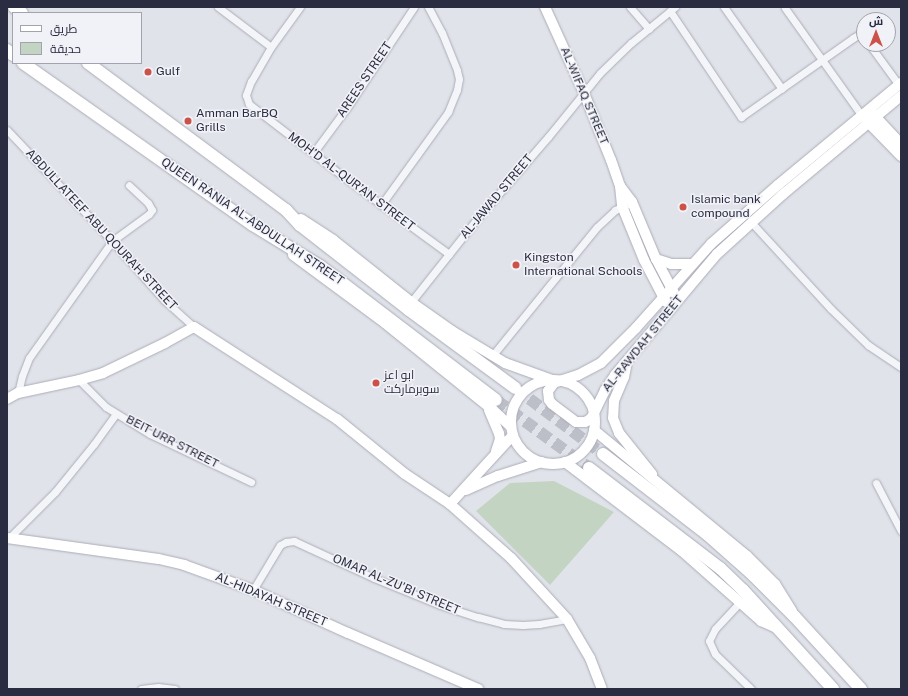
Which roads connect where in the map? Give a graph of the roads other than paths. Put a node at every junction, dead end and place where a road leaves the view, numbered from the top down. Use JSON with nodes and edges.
{"nodes":[{"id":1,"x":218,"y":7,"type":"edge"},
{"id":2,"x":300,"y":7,"type":"edge"},
{"id":3,"x":414,"y":7,"type":"edge"},
{"id":4,"x":428,"y":7,"type":"edge"},
{"id":5,"x":545,"y":7,"type":"edge"},
{"id":6,"x":630,"y":7,"type":"edge"},
{"id":7,"x":724,"y":7,"type":"edge"},
{"id":8,"x":785,"y":8,"type":"dead end"},
{"id":9,"x":672,"y":9,"type":"edge"},
{"id":10,"x":649,"y":29,"type":"junction"},
{"id":11,"x":856,"y":36,"type":"edge"},
{"id":12,"x":271,"y":47,"type":"junction"},
{"id":13,"x":875,"y":52,"type":"edge"},
{"id":14,"x":822,"y":60,"type":"junction"},
{"id":15,"x":24,"y":64,"type":"edge"},
{"id":16,"x":89,"y":64,"type":"edge"},
{"id":17,"x":900,"y":84,"type":"edge"},
{"id":18,"x":782,"y":88,"type":"junction"},
{"id":19,"x":584,"y":93,"type":"junction"},
{"id":20,"x":901,"y":96,"type":"edge"},
{"id":21,"x":869,"y":116,"type":"junction"},
{"id":22,"x":7,"y":130,"type":"edge"},
{"id":23,"x":901,"y":144,"type":"edge"},
{"id":24,"x":314,"y":152,"type":"junction"},
{"id":25,"x":901,"y":156,"type":"edge"},
{"id":26,"x":130,"y":185,"type":"dead end"},
{"id":27,"x":620,"y":186,"type":"junction"},
{"id":28,"x":632,"y":202,"type":"junction"},
{"id":29,"x":381,"y":205,"type":"junction"},
{"id":30,"x":622,"y":206,"type":"junction"},
{"id":31,"x":286,"y":210,"type":"junction"},
{"id":32,"x":751,"y":222,"type":"junction"},
{"id":33,"x":112,"y":241,"type":"junction"},
{"id":34,"x":449,"y":254,"type":"junction"},
{"id":35,"x":656,"y":259,"type":"junction"},
{"id":36,"x":692,"y":264,"type":"junction"},
{"id":37,"x":671,"y":288,"type":"junction"},
{"id":38,"x":663,"y":297,"type":"junction"},
{"id":39,"x":678,"y":300,"type":"junction"},
{"id":40,"x":412,"y":302,"type":"junction"},
{"id":41,"x":671,"y":309,"type":"junction"},
{"id":42,"x":194,"y":327,"type":"junction"},
{"id":43,"x":492,"y":356,"type":"junction"},
{"id":44,"x":627,"y":360,"type":"junction"},
{"id":45,"x":901,"y":367,"type":"edge"},
{"id":46,"x":79,"y":380,"type":"junction"},
{"id":47,"x":555,"y":380,"type":"junction"},
{"id":48,"x":515,"y":388,"type":"tunnel mouth"},
{"id":49,"x":18,"y":393,"type":"junction"},
{"id":50,"x":7,"y":399,"type":"edge"},
{"id":51,"x":490,"y":402,"type":"junction"},
{"id":52,"x":594,"y":413,"type":"junction"},
{"id":53,"x":116,"y":414,"type":"junction"},
{"id":54,"x":594,"y":430,"type":"junction"},
{"id":55,"x":512,"y":431,"type":"junction"},
{"id":56,"x":603,"y":454,"type":"tunnel mouth"},
{"id":57,"x":494,"y":455,"type":"junction"},
{"id":58,"x":542,"y":462,"type":"junction"},
{"id":59,"x":565,"y":462,"type":"junction"},
{"id":60,"x":589,"y":468,"type":"tunnel mouth"},
{"id":61,"x":251,"y":482,"type":"dead end"},
{"id":62,"x":876,"y":483,"type":"dead end"},
{"id":63,"x":659,"y":484,"type":"junction"},
{"id":64,"x":462,"y":492,"type":"junction"},
{"id":65,"x":450,"y":504,"type":"junction"},
{"id":66,"x":901,"y":531,"type":"edge"},
{"id":67,"x":8,"y":538,"type":"edge"},
{"id":68,"x":253,"y":590,"type":"junction"},
{"id":69,"x":741,"y":601,"type":"junction"},
{"id":70,"x":795,"y":617,"type":"junction"},
{"id":71,"x":567,"y":619,"type":"junction"},
{"id":72,"x":780,"y":630,"type":"junction"},
{"id":73,"x":141,"y":689,"type":"edge"},
{"id":74,"x":175,"y":689,"type":"edge"},
{"id":75,"x":478,"y":689,"type":"edge"},
{"id":76,"x":602,"y":689,"type":"edge"},
{"id":77,"x":752,"y":689,"type":"edge"},
{"id":78,"x":833,"y":689,"type":"edge"},
{"id":79,"x":861,"y":689,"type":"edge"}],
"edges":[{"from":1,"to":12,"type":"street"},
{"from":2,"to":12,"type":"street","name":"MOH’D AL-QUR’AN STREET"},
{"from":3,"to":24,"type":"street","name":"AREES STREET"},
{"from":4,"to":29,"type":"street"},
{"from":5,"to":19,"type":"street","name":"AL-WIFAQ STREET"},
{"from":6,"to":10,"type":"street"},
{"from":7,"to":18,"type":"street"},
{"from":8,"to":14,"type":"street"},
{"from":9,"to":10,"type":"street","name":"AL-JAWAD STREET"},
{"from":9,"to":18,"type":"street"},
{"from":10,"to":19,"type":"street","name":"AL-JAWAD STREET"},
{"from":11,"to":14,"type":"street"},
{"from":12,"to":24,"type":"street","name":"MOH’D AL-QUR’AN STREET"},
{"from":13,"to":17,"type":"street"},
{"from":14,"to":18,"type":"street"},
{"from":14,"to":21,"type":"street"},
{"from":15,"to":51,"type":"main road","name":"QUEEN RANIA AL-ABDULLAH STREET"},
{"from":16,"to":31,"type":"main road","name":"QUEEN RANIA AL-ABDULLAH STREET"},
{"from":17,"to":21,"type":"street","name":"AL-RAWDAH STREET"},
{"from":19,"to":27,"type":"street","name":"AL-WIFAQ STREET"},
{"from":19,"to":34,"type":"street","name":"AL-JAWAD STREET"},
{"from":20,"to":21,"type":"street","name":"AL-RAWDAH STREET"},
{"from":21,"to":23,"type":"street"},
{"from":21,"to":25,"type":"street"},
{"from":21,"to":32,"type":"street","name":"AL-RAWDAH STREET"},
{"from":21,"to":36,"type":"street","name":"AL-RAWDAH STREET"},
{"from":22,"to":33,"type":"street","name":"ABDULLATEEF ABU QOURAH STREET"},
{"from":24,"to":29,"type":"street","name":"MOH’D AL-QUR’AN STREET"},
{"from":26,"to":33,"type":"street"},
{"from":27,"to":28,"type":"street","name":"AL-WIFAQ STREET"},
{"from":27,"to":30,"type":"street","name":"AL-WIFAQ STREET"},
{"from":28,"to":30,"type":"street"},
{"from":28,"to":35,"type":"street","name":"AL-WIFAQ STREET"},
{"from":29,"to":34,"type":"street","name":"MOH’D AL-QUR’AN STREET"},
{"from":30,"to":38,"type":"street","name":"AL-WIFAQ STREET"},
{"from":30,"to":43,"type":"street"},
{"from":31,"to":40,"type":"street"},
{"from":31,"to":48,"type":"main road","name":"QUEEN RANIA AL-ABDULLAH STREET"},
{"from":32,"to":39,"type":"street","name":"AL-RAWDAH STREET"},
{"from":32,"to":45,"type":"street"},
{"from":33,"to":42,"type":"street","name":"ABDULLATEEF ABU QOURAH STREET"},
{"from":33,"to":49,"type":"street"},
{"from":34,"to":40,"type":"street","name":"AL-JAWAD STREET"},
{"from":35,"to":36,"type":"street"},
{"from":35,"to":37,"type":"street","name":"AL-WIFAQ STREET"},
{"from":36,"to":37,"type":"street","name":"AL-RAWDAH STREET"},
{"from":37,"to":38,"type":"street","name":"AL-RAWDAH STREET"},
{"from":37,"to":39,"type":"street","name":"AL-WIFAQ STREET"},
{"from":38,"to":41,"type":"street","name":"AL-WIFAQ STREET"},
{"from":38,"to":47,"type":"street","name":"AL-RAWDAH STREET"},
{"from":39,"to":41,"type":"street","name":"AL-RAWDAH STREET"},
{"from":40,"to":43,"type":"street"},
{"from":41,"to":44,"type":"street","name":"AL-RAWDAH STREET"},
{"from":42,"to":46,"type":"street"},
{"from":42,"to":65,"type":"street","name":"ABDULLATEEF ABU QOURAH STREET"},
{"from":43,"to":47,"type":"street"},
{"from":44,"to":52,"type":"street","name":"AL-RAWDAH STREET"},
{"from":44,"to":63,"type":"street"},
{"from":46,"to":49,"type":"street"},
{"from":46,"to":53,"type":"street","name":"BEIT URR STREET"},
{"from":47,"to":52,"type":"street"},
{"from":47,"to":52,"type":"street"},
{"from":47,"to":55,"type":"street","name":"AL-RAWDAH STREET"},
{"from":49,"to":50,"type":"street"},
{"from":51,"to":55,"type":"street"},
{"from":51,"to":57,"type":"street"},
{"from":52,"to":54,"type":"street"},
{"from":53,"to":61,"type":"street","name":"BEIT URR STREET"},
{"from":53,"to":67,"type":"street"},
{"from":54,"to":59,"type":"street"},
{"from":54,"to":63,"type":"street"},
{"from":55,"to":57,"type":"street"},
{"from":55,"to":58,"type":"street"},
{"from":56,"to":70,"type":"main road"},
{"from":57,"to":64,"type":"street"},
{"from":58,"to":59,"type":"street"},
{"from":58,"to":64,"type":"street"},
{"from":59,"to":69,"type":"street"},
{"from":60,"to":72,"type":"main road"},
{"from":62,"to":66,"type":"street"},
{"from":63,"to":70,"type":"street"},
{"from":64,"to":65,"type":"street"},
{"from":65,"to":71,"type":"street","name":"ABDULLATEEF ABU QOURAH STREET"},
{"from":67,"to":68,"type":"street","name":"AL-HIDAYAH STREET"},
{"from":68,"to":71,"type":"street","name":"OMAR AL-ZU'BI STREET"},
{"from":68,"to":75,"type":"street","name":"AL-HIDAYAH STREET"},
{"from":69,"to":72,"type":"street"},
{"from":69,"to":77,"type":"street"},
{"from":70,"to":79,"type":"main road"},
{"from":71,"to":76,"type":"street","name":"ABDULLATEEF ABU QOURAH STREET"},
{"from":72,"to":78,"type":"main road"},
{"from":73,"to":74,"type":"street"}]}
